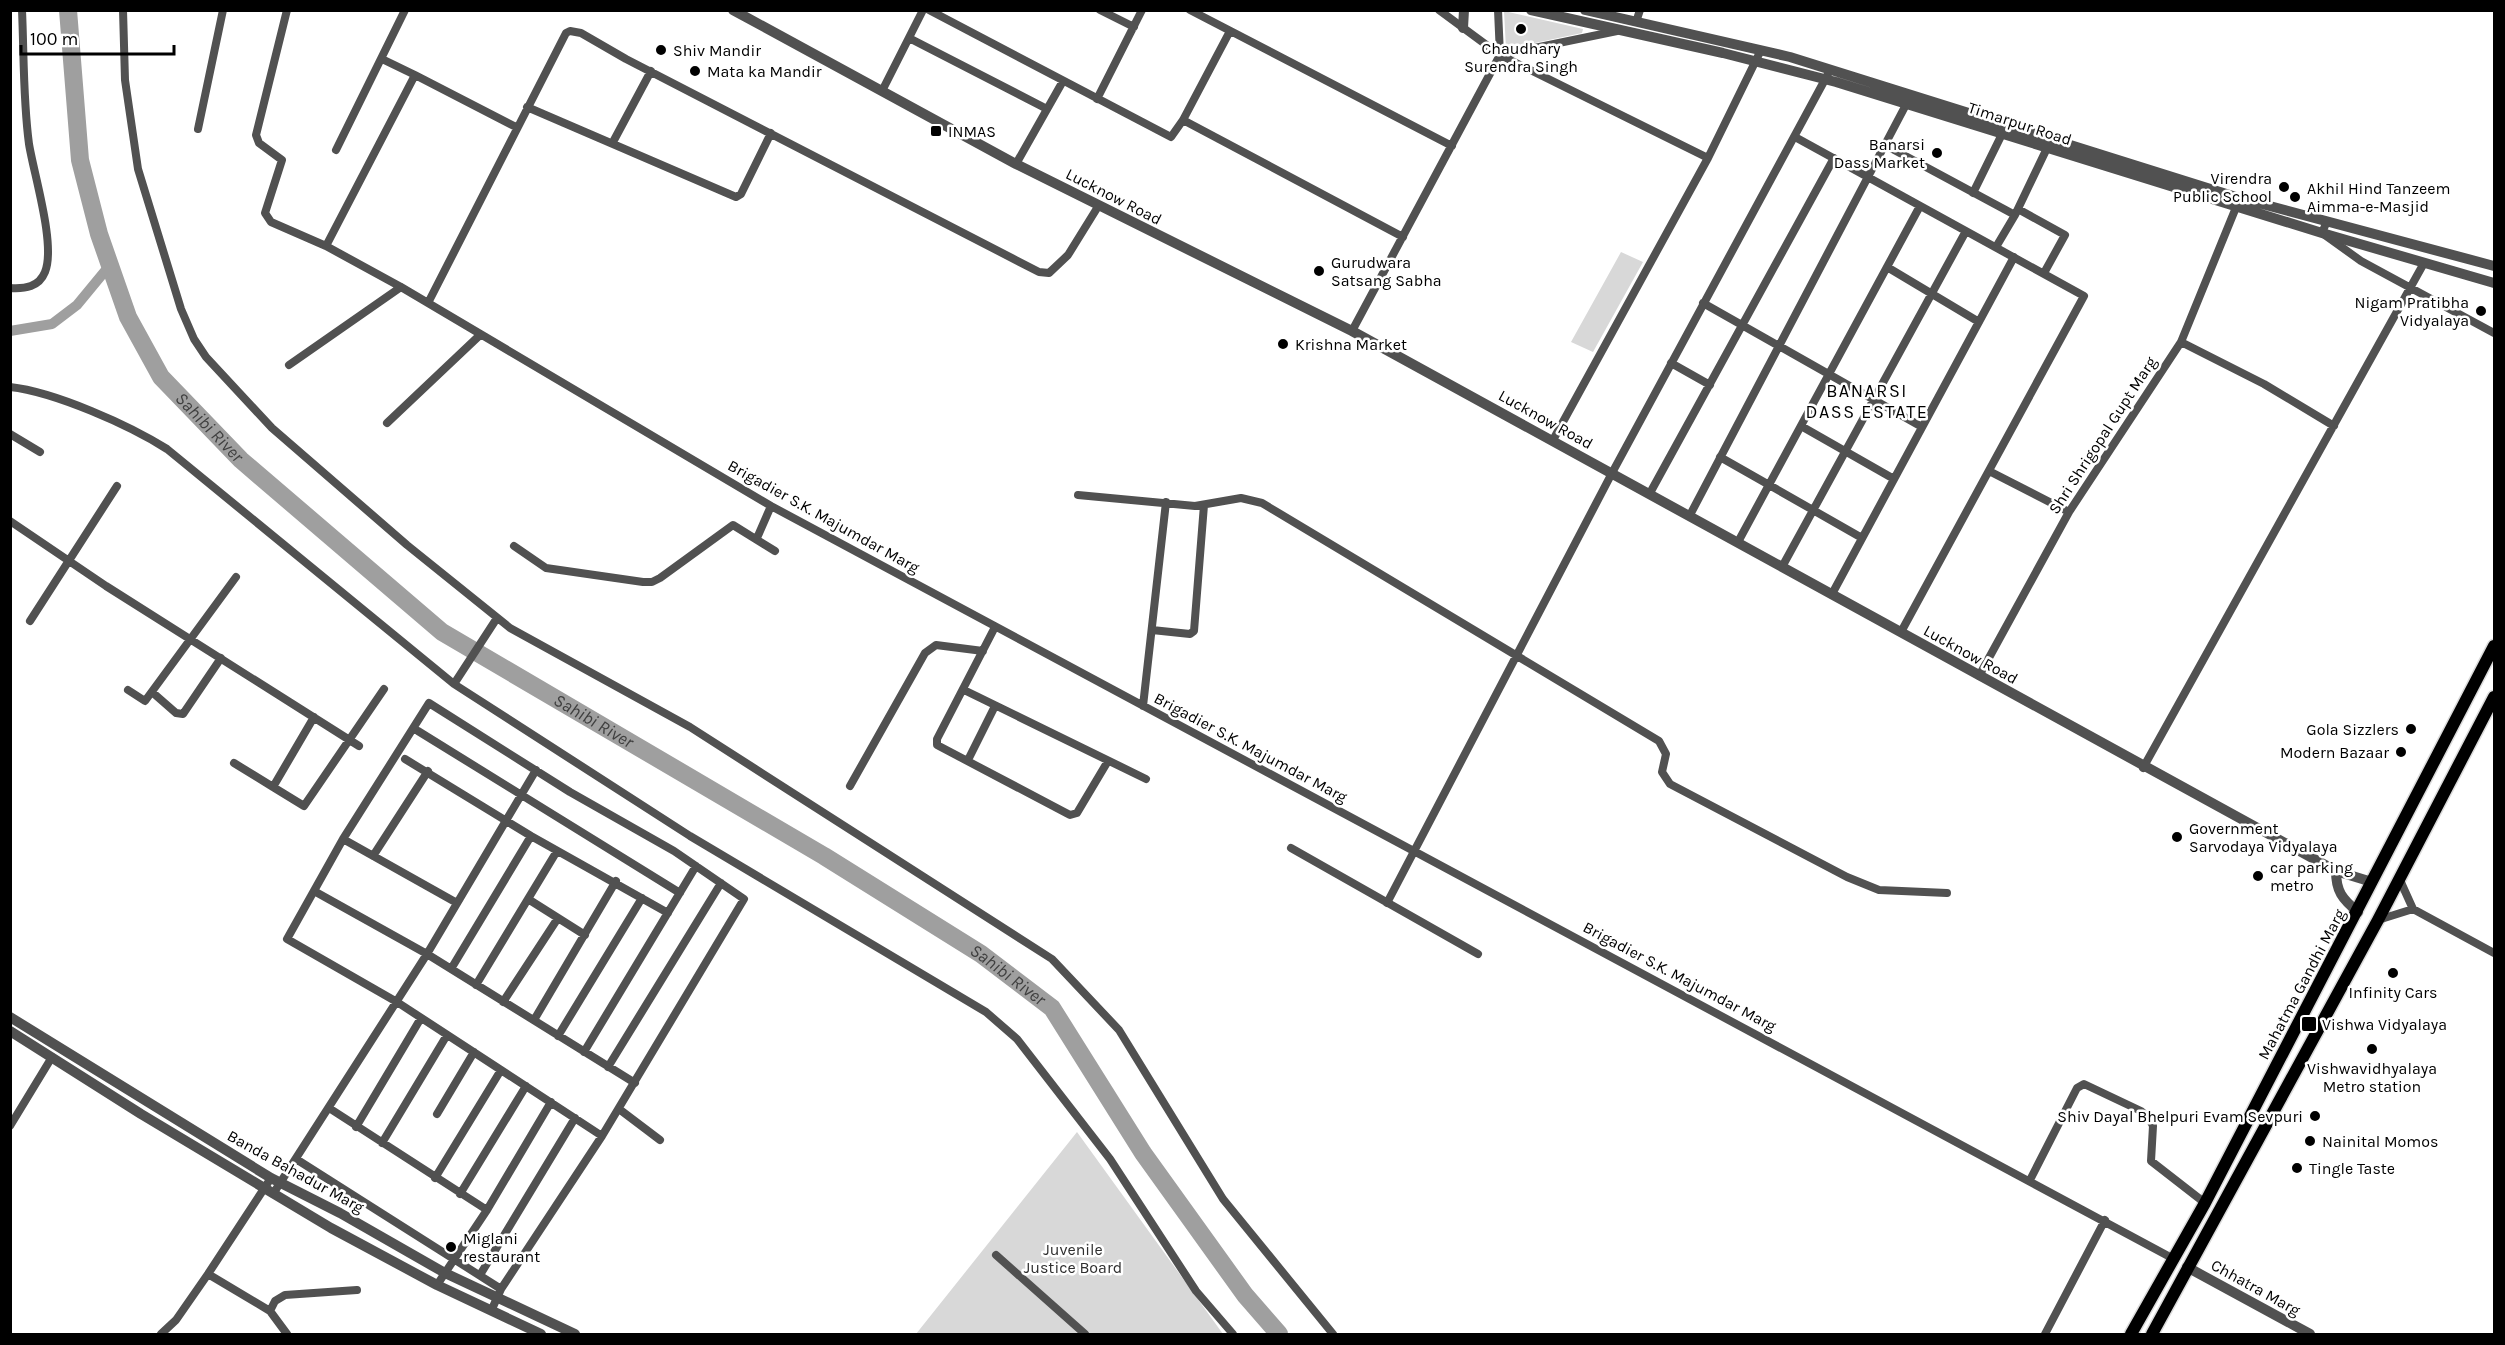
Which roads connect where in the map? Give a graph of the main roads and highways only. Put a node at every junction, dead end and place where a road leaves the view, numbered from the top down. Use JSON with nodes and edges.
{"nodes":[{"id":1,"x":2494,"y":646,"type":"edge"},
{"id":2,"x":2494,"y":697,"type":"edge"},
{"id":3,"x":2277,"y":1065,"type":"junction"},
{"id":4,"x":2294,"y":1074,"type":"junction"},
{"id":5,"x":2131,"y":1335,"type":"edge"},
{"id":6,"x":2152,"y":1335,"type":"edge"}],
"edges":[{"from":1,"to":3,"type":"main road","name":"Mahatma Gandhi Marg"},
{"from":2,"to":4,"type":"main road"},
{"from":3,"to":4,"type":"main road"},
{"from":3,"to":5,"type":"main road","name":"Mahatma Gandhi Marg"},
{"from":4,"to":6,"type":"main road"}]}
